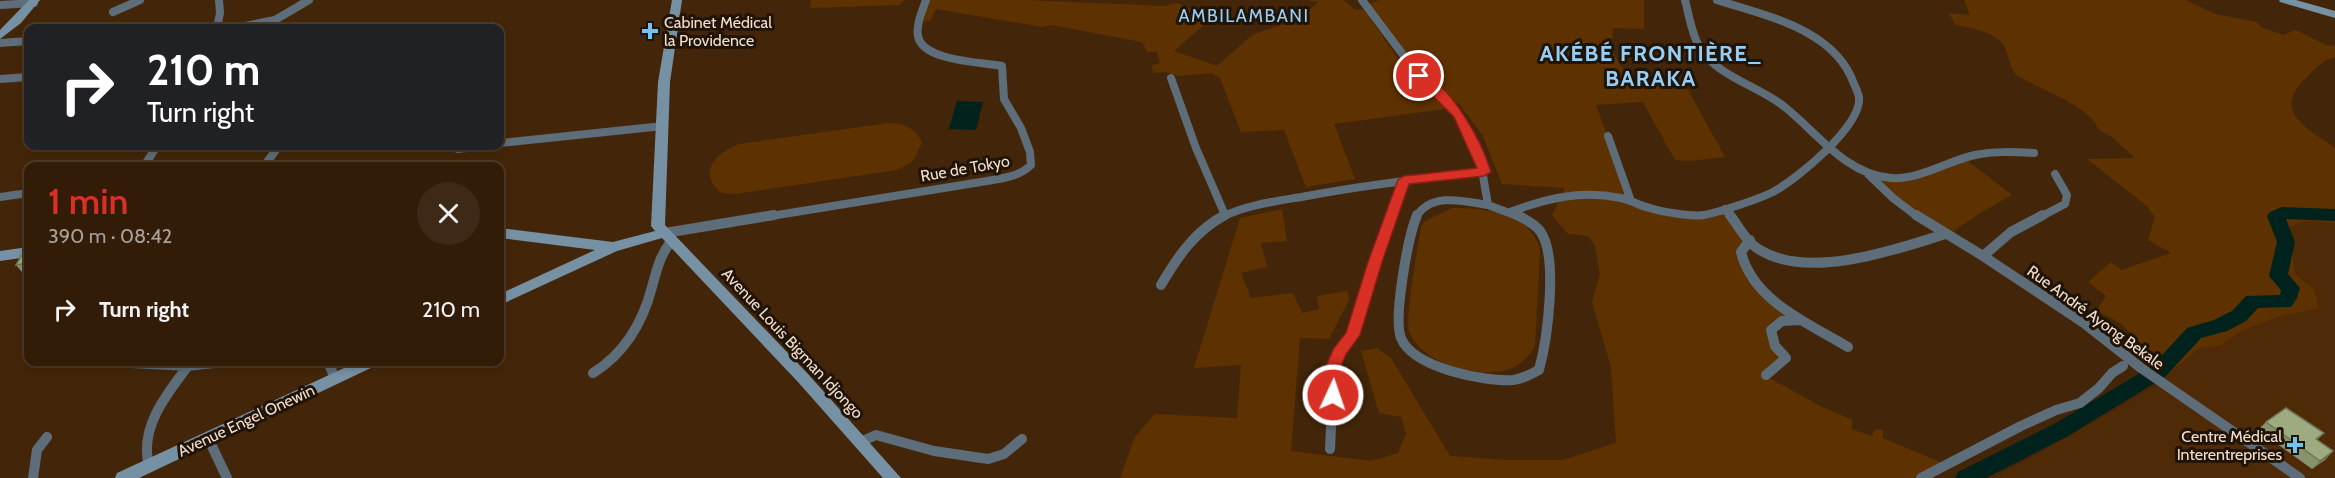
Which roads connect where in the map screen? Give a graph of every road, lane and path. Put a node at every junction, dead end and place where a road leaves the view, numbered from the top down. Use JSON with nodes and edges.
{"nodes":[{"id":1,"x":140,"y":0,"type":"edge"},
{"id":2,"x":219,"y":0,"type":"edge"},
{"id":3,"x":309,"y":0,"type":"edge"},
{"id":4,"x":677,"y":0,"type":"edge"},
{"id":5,"x":926,"y":0,"type":"edge"},
{"id":6,"x":1362,"y":0,"type":"edge"},
{"id":7,"x":1685,"y":0,"type":"edge"},
{"id":8,"x":1717,"y":0,"type":"edge"},
{"id":9,"x":2284,"y":0,"type":"edge"},
{"id":10,"x":2326,"y":0,"type":"edge"},
{"id":11,"x":35,"y":1,"type":"edge"},
{"id":12,"x":0,"y":5,"type":"edge"},
{"id":13,"x":113,"y":12,"type":"dead end"},
{"id":14,"x":2332,"y":14,"type":"edge"},
{"id":15,"x":218,"y":24,"type":"edge"},
{"id":16,"x":255,"y":24,"type":"edge"},
{"id":17,"x":0,"y":36,"type":"edge"},
{"id":18,"x":24,"y":41,"type":"edge"},
{"id":19,"x":0,"y":43,"type":"edge"},
{"id":20,"x":24,"y":76,"type":"edge"},
{"id":21,"x":1171,"y":78,"type":"dead end"},
{"id":22,"x":0,"y":79,"type":"edge"},
{"id":23,"x":663,"y":126,"type":"junction"},
{"id":24,"x":1608,"y":136,"type":"dead end"},
{"id":25,"x":504,"y":143,"type":"edge"},
{"id":26,"x":1829,"y":150,"type":"junction"},
{"id":27,"x":2034,"y":153,"type":"dead end"},
{"id":28,"x":1866,"y":171,"type":"junction"},
{"id":29,"x":1484,"y":172,"type":"junction"},
{"id":30,"x":2055,"y":174,"type":"dead end"},
{"id":31,"x":1404,"y":180,"type":"junction"},
{"id":32,"x":24,"y":194,"type":"edge"},
{"id":33,"x":0,"y":197,"type":"edge"},
{"id":34,"x":1631,"y":201,"type":"junction"},
{"id":35,"x":1488,"y":205,"type":"junction"},
{"id":36,"x":1725,"y":209,"type":"junction"},
{"id":37,"x":1510,"y":212,"type":"junction"},
{"id":38,"x":1225,"y":216,"type":"junction"},
{"id":39,"x":504,"y":233,"type":"edge"},
{"id":40,"x":1945,"y":234,"type":"junction"},
{"id":41,"x":669,"y":237,"type":"junction"},
{"id":42,"x":1750,"y":240,"type":"junction"},
{"id":43,"x":613,"y":247,"type":"junction"},
{"id":44,"x":24,"y":253,"type":"edge"},
{"id":45,"x":0,"y":256,"type":"edge"},
{"id":46,"x":1983,"y":256,"type":"junction"},
{"id":47,"x":1161,"y":285,"type":"dead end"},
{"id":48,"x":504,"y":298,"type":"edge"},
{"id":49,"x":1802,"y":320,"type":"junction"},
{"id":50,"x":1848,"y":347,"type":"dead end"},
{"id":51,"x":188,"y":366,"type":"edge"},
{"id":52,"x":330,"y":366,"type":"edge"},
{"id":53,"x":361,"y":366,"type":"edge"},
{"id":54,"x":2124,"y":366,"type":"dead end"},
{"id":55,"x":593,"y":373,"type":"dead end"},
{"id":56,"x":1766,"y":375,"type":"dead end"},
{"id":57,"x":334,"y":378,"type":"junction"},
{"id":58,"x":47,"y":437,"type":"dead end"},
{"id":59,"x":208,"y":438,"type":"junction"},
{"id":60,"x":1022,"y":439,"type":"dead end"},
{"id":61,"x":860,"y":442,"type":"junction"},
{"id":62,"x":1330,"y":449,"type":"dead end"},
{"id":63,"x":149,"y":466,"type":"junction"},
{"id":64,"x":33,"y":478,"type":"edge"},
{"id":65,"x":123,"y":478,"type":"edge"},
{"id":66,"x":227,"y":478,"type":"edge"},
{"id":67,"x":892,"y":478,"type":"edge"},
{"id":68,"x":1921,"y":478,"type":"edge"},
{"id":69,"x":2300,"y":478,"type":"edge"}],
"edges":[{"from":1,"to":13,"type":"street"},
{"from":2,"to":15,"type":"street"},
{"from":3,"to":16,"type":"street"},
{"from":4,"to":23,"type":"main road"},
{"from":5,"to":41,"type":"street","name":"Rue de Tokyo"},
{"from":6,"to":29,"type":"street"},
{"from":7,"to":26,"type":"street"},
{"from":8,"to":26,"type":"street"},
{"from":9,"to":14,"type":"main road"},
{"from":10,"to":14,"type":"main road"},
{"from":11,"to":12,"type":"street"},
{"from":11,"to":17,"type":"main road"},
{"from":18,"to":19,"type":"street"},
{"from":20,"to":22,"type":"street"},
{"from":21,"to":38,"type":"street"},
{"from":23,"to":25,"type":"street"},
{"from":23,"to":41,"type":"main road"},
{"from":24,"to":34,"type":"street"},
{"from":26,"to":28,"type":"street"},
{"from":26,"to":36,"type":"street"},
{"from":27,"to":28,"type":"street"},
{"from":28,"to":40,"type":"street","name":"Rue André Ayong Bekale"},
{"from":29,"to":31,"type":"street"},
{"from":29,"to":35,"type":"street"},
{"from":30,"to":46,"type":"street"},
{"from":31,"to":38,"type":"street"},
{"from":31,"to":62,"type":"street"},
{"from":32,"to":33,"type":"street"},
{"from":34,"to":36,"type":"street"},
{"from":34,"to":37,"type":"street"},
{"from":35,"to":37,"type":"street"},
{"from":35,"to":37,"type":"street"},
{"from":36,"to":42,"type":"street"},
{"from":38,"to":47,"type":"street"},
{"from":39,"to":43,"type":"main road"},
{"from":40,"to":42,"type":"street"},
{"from":40,"to":46,"type":"street","name":"Rue André Ayong Bekale"},
{"from":41,"to":43,"type":"main road"},
{"from":41,"to":55,"type":"street"},
{"from":41,"to":61,"type":"main road","name":"Avenue Louis Bigman Idjongo"},
{"from":42,"to":49,"type":"street"},
{"from":43,"to":48,"type":"main road"},
{"from":44,"to":45,"type":"main road"},
{"from":46,"to":69,"type":"street","name":"Rue André Ayong Bekale"},
{"from":49,"to":50,"type":"street"},
{"from":49,"to":56,"type":"street"},
{"from":51,"to":63,"type":"street"},
{"from":52,"to":57,"type":"street"},
{"from":53,"to":57,"type":"main road","name":"Avenue Engel Onewin"},
{"from":54,"to":68,"type":"street"},
{"from":57,"to":59,"type":"main road","name":"Avenue Engel Onewin"},
{"from":58,"to":64,"type":"street"},
{"from":59,"to":63,"type":"main road","name":"Avenue Engel Onewin"},
{"from":59,"to":66,"type":"street"},
{"from":60,"to":61,"type":"street"},
{"from":61,"to":67,"type":"main road","name":"Avenue Louis Bigman Idjongo"},
{"from":63,"to":65,"type":"main road","name":"Avenue Engel Onewin"}]}
